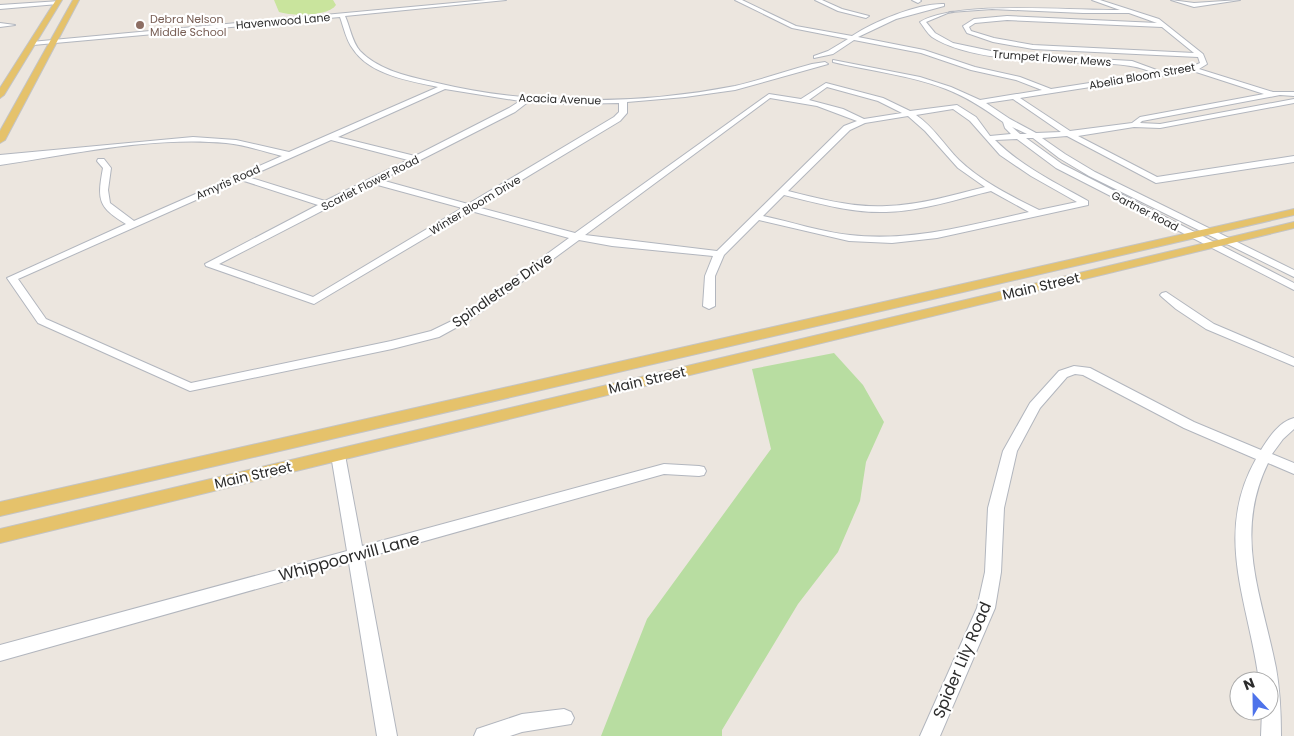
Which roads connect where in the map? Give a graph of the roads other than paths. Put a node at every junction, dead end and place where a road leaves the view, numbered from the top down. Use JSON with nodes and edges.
{"nodes":[{"id":1,"x":76,"y":0,"type":"edge"},
{"id":2,"x":503,"y":0,"type":"edge"},
{"id":3,"x":738,"y":0,"type":"edge"},
{"id":4,"x":818,"y":0,"type":"edge"},
{"id":5,"x":1095,"y":0,"type":"edge"},
{"id":6,"x":1174,"y":0,"type":"edge"},
{"id":7,"x":1237,"y":0,"type":"edge"},
{"id":8,"x":59,"y":1,"type":"edge"},
{"id":9,"x":967,"y":1,"type":"edge"},
{"id":10,"x":1027,"y":2,"type":"dead end"},
{"id":11,"x":0,"y":7,"type":"edge"},
{"id":12,"x":1044,"y":10,"type":"junction"},
{"id":13,"x":1131,"y":11,"type":"junction"},
{"id":14,"x":342,"y":15,"type":"junction"},
{"id":15,"x":866,"y":16,"type":"dead end"},
{"id":16,"x":1052,"y":19,"type":"junction"},
{"id":17,"x":12,"y":24,"type":"dead end"},
{"id":18,"x":0,"y":25,"type":"edge"},
{"id":19,"x":1165,"y":25,"type":"junction"},
{"id":20,"x":854,"y":38,"type":"junction"},
{"id":21,"x":54,"y":41,"type":"junction"},
{"id":22,"x":33,"y":43,"type":"junction"},
{"id":23,"x":952,"y":44,"type":"junction"},
{"id":24,"x":922,"y":51,"type":"junction"},
{"id":25,"x":1201,"y":55,"type":"junction"},
{"id":26,"x":831,"y":60,"type":"junction"},
{"id":27,"x":809,"y":65,"type":"junction"},
{"id":28,"x":1193,"y":69,"type":"junction"},
{"id":29,"x":1161,"y":74,"type":"junction"},
{"id":30,"x":444,"y":87,"type":"junction"},
{"id":31,"x":1051,"y":91,"type":"junction"},
{"id":32,"x":1294,"y":94,"type":"edge"},
{"id":33,"x":0,"y":95,"type":"edge"},
{"id":34,"x":1275,"y":95,"type":"junction"},
{"id":35,"x":1014,"y":96,"type":"junction"},
{"id":36,"x":527,"y":99,"type":"junction"},
{"id":37,"x":623,"y":100,"type":"junction"},
{"id":38,"x":1294,"y":100,"type":"edge"},
{"id":39,"x":803,"y":101,"type":"junction"},
{"id":40,"x":979,"y":102,"type":"junction"},
{"id":41,"x":909,"y":114,"type":"junction"},
{"id":42,"x":863,"y":121,"type":"junction"},
{"id":43,"x":1006,"y":121,"type":"junction"},
{"id":44,"x":1134,"y":125,"type":"junction"},
{"id":45,"x":1069,"y":134,"type":"junction"},
{"id":46,"x":1034,"y":136,"type":"junction"},
{"id":47,"x":330,"y":137,"type":"junction"},
{"id":48,"x":1019,"y":137,"type":"junction"},
{"id":49,"x":988,"y":138,"type":"junction"},
{"id":50,"x":0,"y":140,"type":"edge"},
{"id":51,"x":121,"y":145,"type":"junction"},
{"id":52,"x":289,"y":156,"type":"junction"},
{"id":53,"x":0,"y":157,"type":"edge"},
{"id":54,"x":416,"y":159,"type":"junction"},
{"id":55,"x":1294,"y":159,"type":"edge"},
{"id":56,"x":101,"y":161,"type":"dead end"},
{"id":57,"x":0,"y":162,"type":"edge"},
{"id":58,"x":240,"y":177,"type":"junction"},
{"id":59,"x":373,"y":181,"type":"junction"},
{"id":60,"x":994,"y":188,"type":"junction"},
{"id":61,"x":782,"y":192,"type":"junction"},
{"id":62,"x":327,"y":205,"type":"junction"},
{"id":63,"x":470,"y":208,"type":"junction"},
{"id":64,"x":1294,"y":212,"type":"edge"},
{"id":65,"x":1037,"y":213,"type":"junction"},
{"id":66,"x":757,"y":217,"type":"junction"},
{"id":67,"x":133,"y":224,"type":"junction"},
{"id":68,"x":1294,"y":225,"type":"edge"},
{"id":69,"x":1192,"y":235,"type":"junction"},
{"id":70,"x":577,"y":237,"type":"junction"},
{"id":71,"x":1210,"y":238,"type":"junction"},
{"id":72,"x":1227,"y":241,"type":"junction"},
{"id":73,"x":719,"y":254,"type":"junction"},
{"id":74,"x":1294,"y":274,"type":"edge"},
{"id":75,"x":1294,"y":287,"type":"edge"},
{"id":76,"x":1166,"y":295,"type":"dead end"},
{"id":77,"x":314,"y":301,"type":"joint"},
{"id":78,"x":709,"y":306,"type":"dead end"},
{"id":79,"x":1294,"y":362,"type":"edge"},
{"id":80,"x":190,"y":387,"type":"joint"},
{"id":81,"x":1294,"y":422,"type":"edge"},
{"id":82,"x":338,"y":454,"type":"junction"},
{"id":83,"x":1264,"y":457,"type":"junction"},
{"id":84,"x":1294,"y":469,"type":"edge"},
{"id":85,"x":699,"y":471,"type":"dead end"},
{"id":86,"x":0,"y":509,"type":"edge"},
{"id":87,"x":0,"y":536,"type":"edge"},
{"id":88,"x":356,"y":555,"type":"junction"},
{"id":89,"x":0,"y":653,"type":"edge"},
{"id":90,"x":564,"y":718,"type":"dead end"},
{"id":91,"x":387,"y":736,"type":"edge"},
{"id":92,"x":484,"y":736,"type":"edge"},
{"id":93,"x":930,"y":736,"type":"edge"},
{"id":94,"x":1271,"y":736,"type":"edge"}],
"edges":[{"from":1,"to":8,"type":"main road"},
{"from":1,"to":21,"type":"main road"},
{"from":2,"to":14,"type":"street","name":"Havenwood Lane"},
{"from":3,"to":20,"type":"street"},
{"from":4,"to":15,"type":"street"},
{"from":5,"to":13,"type":"street","name":"Abelia Bloom Street"},
{"from":6,"to":7,"type":"street"},
{"from":8,"to":11,"type":"street"},
{"from":8,"to":22,"type":"main road"},
{"from":9,"to":20,"type":"street"},
{"from":10,"to":12,"type":"street"},
{"from":12,"to":13,"type":"street","name":"Trumpet Flower Mews"},
{"from":12,"to":16,"type":"street"},
{"from":12,"to":23,"type":"street","name":"Trumpet Flower Mews"},
{"from":13,"to":19,"type":"street","name":"Abelia Bloom Street"},
{"from":14,"to":21,"type":"street","name":"Havenwood Lane"},
{"from":14,"to":30,"type":"street","name":"Acacia Avenue"},
{"from":16,"to":19,"type":"street"},
{"from":16,"to":25,"type":"street"},
{"from":17,"to":18,"type":"street"},
{"from":19,"to":25,"type":"street","name":"Abelia Bloom Street"},
{"from":20,"to":24,"type":"street"},
{"from":20,"to":26,"type":"street"},
{"from":21,"to":22,"type":"street","name":"Havenwood Lane"},
{"from":21,"to":50,"type":"main road"},
{"from":22,"to":33,"type":"main road"},
{"from":23,"to":24,"type":"street"},
{"from":23,"to":29,"type":"street","name":"Trumpet Flower Mews"},
{"from":24,"to":31,"type":"street"},
{"from":25,"to":28,"type":"street","name":"Abelia Bloom Street"},
{"from":26,"to":27,"type":"street","name":"Acacia Avenue"},
{"from":26,"to":27,"type":"street"},
{"from":26,"to":40,"type":"street","name":"Gartner Road"},
{"from":27,"to":37,"type":"street","name":"Acacia Avenue"},
{"from":28,"to":29,"type":"street","name":"Abelia Bloom Street"},
{"from":28,"to":34,"type":"street"},
{"from":29,"to":31,"type":"street","name":"Abelia Bloom Street"},
{"from":30,"to":36,"type":"street","name":"Acacia Avenue"},
{"from":30,"to":47,"type":"street","name":"Amyris Road"},
{"from":31,"to":35,"type":"street","name":"Abelia Bloom Street"},
{"from":32,"to":34,"type":"street"},
{"from":34,"to":38,"type":"street"},
{"from":34,"to":44,"type":"street"},
{"from":35,"to":40,"type":"street","name":"Abelia Bloom Street"},
{"from":35,"to":45,"type":"street"},
{"from":36,"to":37,"type":"street","name":"Acacia Avenue"},
{"from":36,"to":54,"type":"street","name":"Scarlet Flower Road"},
{"from":37,"to":63,"type":"street","name":"Winter Bloom Drive"},
{"from":38,"to":44,"type":"street"},
{"from":39,"to":41,"type":"street"},
{"from":39,"to":42,"type":"street"},
{"from":39,"to":70,"type":"street","name":"Spindletree Drive"},
{"from":40,"to":43,"type":"street","name":"Gartner Road"},
{"from":41,"to":42,"type":"street"},
{"from":41,"to":49,"type":"street"},
{"from":41,"to":60,"type":"street"},
{"from":42,"to":61,"type":"street"},
{"from":43,"to":46,"type":"street","name":"Gartner Road"},
{"from":43,"to":48,"type":"street","name":"Gartner Road"},
{"from":44,"to":45,"type":"street"},
{"from":45,"to":46,"type":"street"},
{"from":45,"to":55,"type":"street"},
{"from":46,"to":48,"type":"street"},
{"from":46,"to":71,"type":"street","name":"Gartner Road"},
{"from":47,"to":52,"type":"street","name":"Amyris Road"},
{"from":47,"to":54,"type":"street"},
{"from":48,"to":49,"type":"street"},
{"from":48,"to":69,"type":"street","name":"Gartner Road"},
{"from":49,"to":65,"type":"street"},
{"from":51,"to":52,"type":"street"},
{"from":51,"to":53,"type":"street"},
{"from":51,"to":57,"type":"street"},
{"from":52,"to":58,"type":"street","name":"Amyris Road"},
{"from":54,"to":59,"type":"street","name":"Scarlet Flower Road"},
{"from":56,"to":67,"type":"street"},
{"from":58,"to":62,"type":"street"},
{"from":58,"to":67,"type":"street","name":"Amyris Road"},
{"from":59,"to":62,"type":"street","name":"Scarlet Flower Road"},
{"from":59,"to":63,"type":"street"},
{"from":60,"to":61,"type":"street"},
{"from":60,"to":65,"type":"street"},
{"from":61,"to":66,"type":"street"},
{"from":62,"to":77,"type":"street","name":"Scarlet Flower Road"},
{"from":63,"to":70,"type":"street"},
{"from":63,"to":77,"type":"street","name":"Winter Bloom Drive"},
{"from":64,"to":71,"type":"main road","name":"Main Street"},
{"from":65,"to":66,"type":"street"},
{"from":66,"to":73,"type":"street"},
{"from":67,"to":80,"type":"street","name":"Amyris Road"},
{"from":68,"to":72,"type":"main road","name":"Main Street"},
{"from":69,"to":71,"type":"main road","name":"Main Street"},
{"from":69,"to":86,"type":"main road","name":"Main Street"},
{"from":70,"to":73,"type":"street"},
{"from":70,"to":80,"type":"street","name":"Spindletree Drive"},
{"from":71,"to":72,"type":"main road","name":"Main Street"},
{"from":71,"to":75,"type":"street","name":"Gartner Road"},
{"from":71,"to":82,"type":"main road","name":"Main Street"},
{"from":72,"to":74,"type":"street"},
{"from":73,"to":78,"type":"street"},
{"from":76,"to":79,"type":"street"},
{"from":81,"to":83,"type":"street"},
{"from":82,"to":87,"type":"main road","name":"Main Street"},
{"from":82,"to":88,"type":"street"},
{"from":83,"to":84,"type":"street"},
{"from":83,"to":93,"type":"street","name":"Spider Lily Road"},
{"from":83,"to":94,"type":"street"},
{"from":85,"to":88,"type":"street","name":"Whippoorwill Lane"},
{"from":88,"to":89,"type":"street","name":"Whippoorwill Lane"},
{"from":88,"to":91,"type":"street"},
{"from":90,"to":92,"type":"street"}]}
